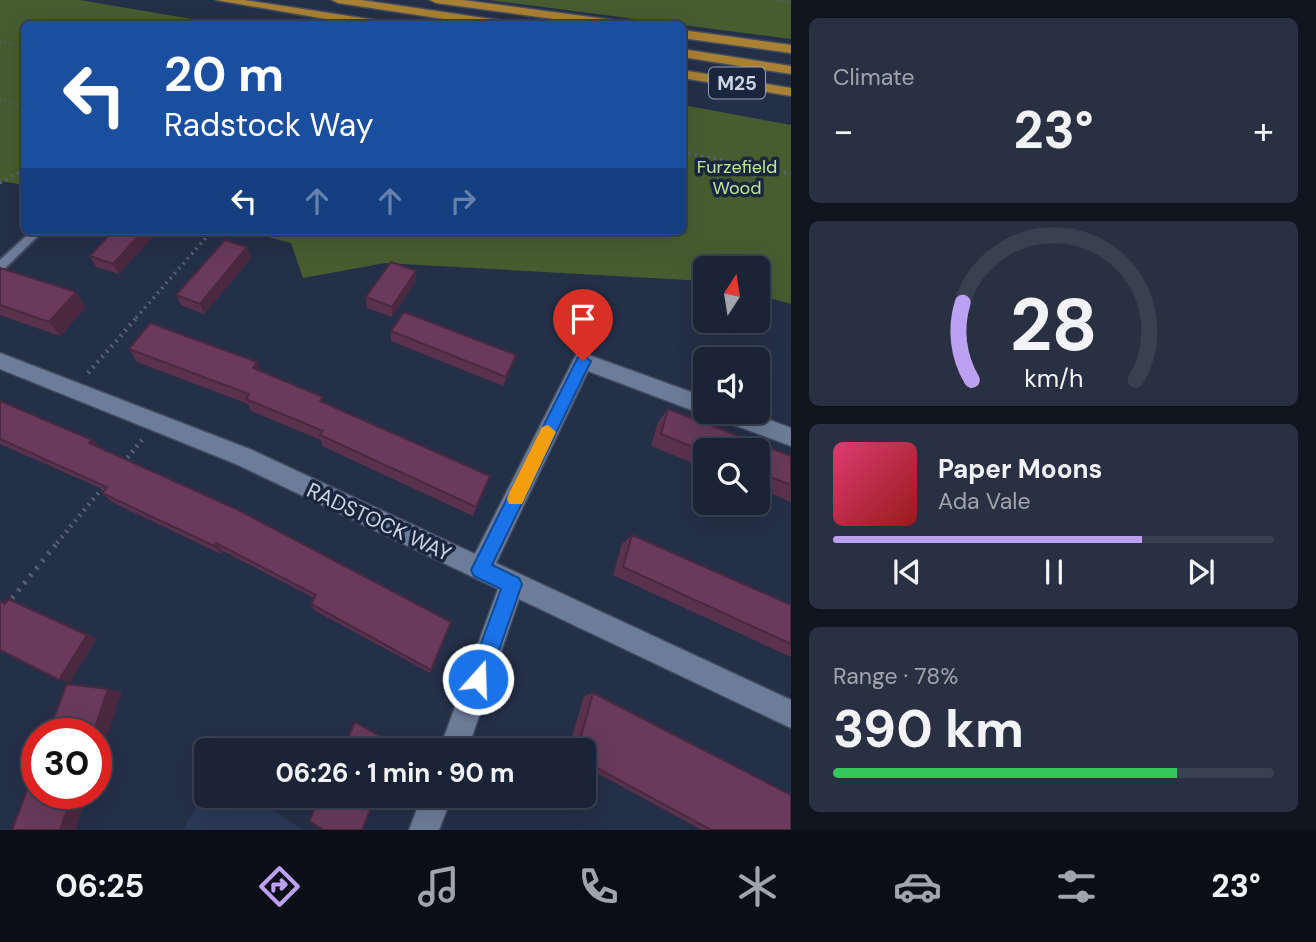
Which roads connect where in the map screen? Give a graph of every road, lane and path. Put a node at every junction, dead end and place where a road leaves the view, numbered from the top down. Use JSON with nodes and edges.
{"nodes":[{"id":1,"x":222,"y":0,"type":"edge"},
{"id":2,"x":338,"y":0,"type":"edge"},
{"id":3,"x":436,"y":0,"type":"edge"},
{"id":4,"x":778,"y":0,"type":"edge"},
{"id":5,"x":791,"y":3,"type":"edge"},
{"id":6,"x":356,"y":21,"type":"edge"},
{"id":7,"x":478,"y":21,"type":"edge"},
{"id":8,"x":591,"y":21,"type":"edge"},
{"id":9,"x":686,"y":35,"type":"edge"},
{"id":10,"x":0,"y":42,"type":"edge"},
{"id":11,"x":21,"y":46,"type":"edge"},
{"id":12,"x":791,"y":49,"type":"edge"},
{"id":13,"x":686,"y":54,"type":"edge"},
{"id":14,"x":791,"y":70,"type":"edge"},
{"id":15,"x":686,"y":75,"type":"edge"},
{"id":16,"x":791,"y":92,"type":"edge"},
{"id":17,"x":0,"y":99,"type":"edge"},
{"id":18,"x":21,"y":106,"type":"edge"},
{"id":19,"x":686,"y":153,"type":"edge"},
{"id":20,"x":21,"y":172,"type":"edge"},
{"id":21,"x":791,"y":174,"type":"edge"},
{"id":22,"x":0,"y":183,"type":"edge"},
{"id":23,"x":34,"y":235,"type":"edge"},
{"id":24,"x":207,"y":235,"type":"edge"},
{"id":25,"x":0,"y":266,"type":"edge"},
{"id":26,"x":0,"y":361,"type":"edge"},
{"id":27,"x":74,"y":390,"type":"junction"},
{"id":28,"x":693,"y":402,"type":"edge"},
{"id":29,"x":156,"y":422,"type":"junction"},
{"id":30,"x":756,"y":424,"type":"edge"},
{"id":31,"x":791,"y":437,"type":"edge"},
{"id":32,"x":118,"y":469,"type":"edge"},
{"id":33,"x":110,"y":480,"type":"edge"},
{"id":34,"x":480,"y":570,"type":"junction"},
{"id":35,"x":512,"y":584,"type":"junction"},
{"id":36,"x":0,"y":613,"type":"edge"},
{"id":37,"x":791,"y":714,"type":"edge"},
{"id":38,"x":458,"y":738,"type":"edge"},
{"id":39,"x":432,"y":808,"type":"edge"},
{"id":40,"x":424,"y":830,"type":"edge"}],
"edges":[{"from":1,"to":6,"type":"highway"},
{"from":2,"to":7,"type":"highway"},
{"from":3,"to":8,"type":"highway"},
{"from":4,"to":5,"type":"path"},
{"from":9,"to":12,"type":"highway"},
{"from":10,"to":11,"type":"path"},
{"from":13,"to":14,"type":"highway","number":"M25"},
{"from":15,"to":16,"type":"highway","number":"M25"},
{"from":17,"to":18,"type":"path"},
{"from":19,"to":21,"type":"path"},
{"from":20,"to":22,"type":"path"},
{"from":23,"to":25,"type":"lane"},
{"from":24,"to":27,"type":"path"},
{"from":26,"to":27,"type":"street","name":"RADSTOCK WAY"},
{"from":27,"to":29,"type":"street","name":"RADSTOCK WAY"},
{"from":28,"to":34,"type":"street"},
{"from":29,"to":32,"type":"path"},
{"from":29,"to":34,"type":"street","name":"RADSTOCK WAY"},
{"from":30,"to":31,"type":"street"},
{"from":33,"to":36,"type":"path"},
{"from":34,"to":35,"type":"street","name":"RADSTOCK WAY"},
{"from":35,"to":37,"type":"street","name":"RADSTOCK WAY"},
{"from":35,"to":38,"type":"street"},
{"from":39,"to":40,"type":"street"}]}
